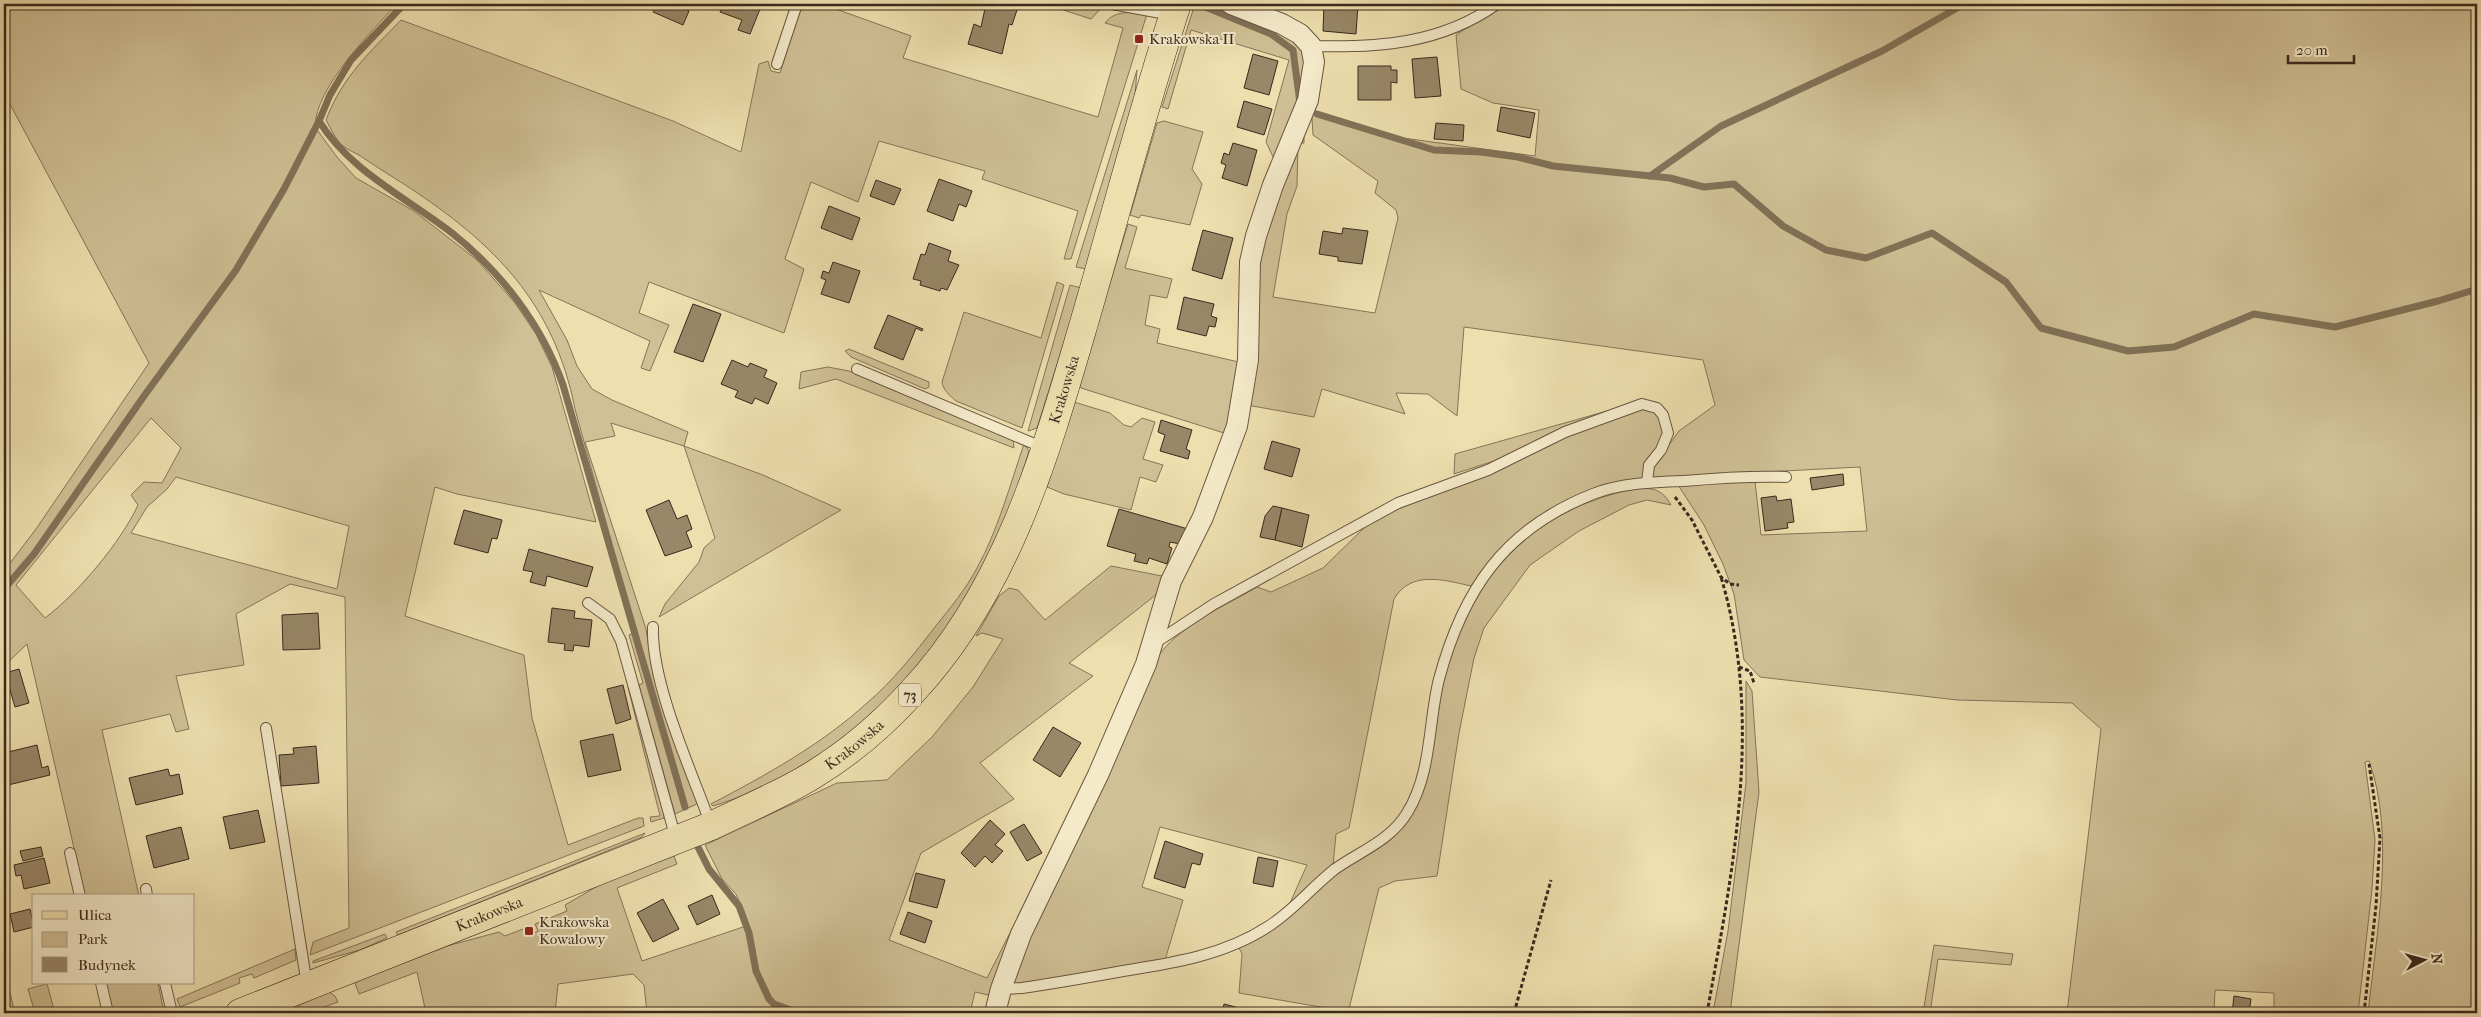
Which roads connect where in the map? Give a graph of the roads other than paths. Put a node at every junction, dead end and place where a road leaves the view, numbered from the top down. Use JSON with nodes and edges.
{"nodes":[{"id":1,"x":797,"y":4,"type":"edge"},
{"id":2,"x":1112,"y":4,"type":"edge"},
{"id":3,"x":1230,"y":4,"type":"edge"},
{"id":4,"x":1497,"y":4,"type":"edge"},
{"id":5,"x":1175,"y":9,"type":"edge"},
{"id":6,"x":1312,"y":46,"type":"junction"},
{"id":7,"x":777,"y":64,"type":"dead end"},
{"id":8,"x":857,"y":369,"type":"dead end"},
{"id":9,"x":1045,"y":449,"type":"junction"},
{"id":10,"x":1786,"y":477,"type":"dead end"},
{"id":11,"x":1647,"y":483,"type":"junction"},
{"id":12,"x":588,"y":603,"type":"dead end"},
{"id":13,"x":653,"y":627,"type":"dead end"},
{"id":14,"x":1154,"y":639,"type":"junction"},
{"id":15,"x":266,"y":728,"type":"dead end"},
{"id":16,"x":711,"y":826,"type":"junction"},
{"id":17,"x":676,"y":840,"type":"junction"},
{"id":18,"x":70,"y":853,"type":"dead end"},
{"id":19,"x":80,"y":894,"type":"edge"},
{"id":20,"x":101,"y":984,"type":"edge"},
{"id":21,"x":165,"y":984,"type":"edge"},
{"id":22,"x":307,"y":986,"type":"junction"},
{"id":23,"x":1001,"y":989,"type":"junction"},
{"id":24,"x":108,"y":1013,"type":"edge"},
{"id":25,"x":172,"y":1013,"type":"edge"},
{"id":26,"x":240,"y":1013,"type":"edge"},
{"id":27,"x":995,"y":1013,"type":"edge"}],
"edges":[{"from":1,"to":7,"type":"lane"},
{"from":2,"to":5,"type":"lane"},
{"from":3,"to":6,"type":"street"},
{"from":4,"to":6,"type":"lane"},
{"from":5,"to":9,"type":"main road","name":"Krakowska","number":"73"},
{"from":6,"to":14,"type":"street"},
{"from":8,"to":9,"type":"lane"},
{"from":9,"to":16,"type":"main road","name":"Krakowska","number":"73"},
{"from":10,"to":11,"type":"lane"},
{"from":11,"to":14,"type":"lane"},
{"from":11,"to":23,"type":"lane"},
{"from":12,"to":17,"type":"lane"},
{"from":13,"to":16,"type":"lane"},
{"from":14,"to":23,"type":"street"},
{"from":15,"to":22,"type":"lane"},
{"from":16,"to":17,"type":"main road","name":"Krakowska","number":"73"},
{"from":17,"to":22,"type":"main road","name":"Krakowska","number":"73"},
{"from":18,"to":19,"type":"lane"},
{"from":20,"to":24,"type":"lane"},
{"from":21,"to":25,"type":"lane"},
{"from":22,"to":26,"type":"main road","name":"Krakowska","number":"73"},
{"from":23,"to":27,"type":"street"}]}
